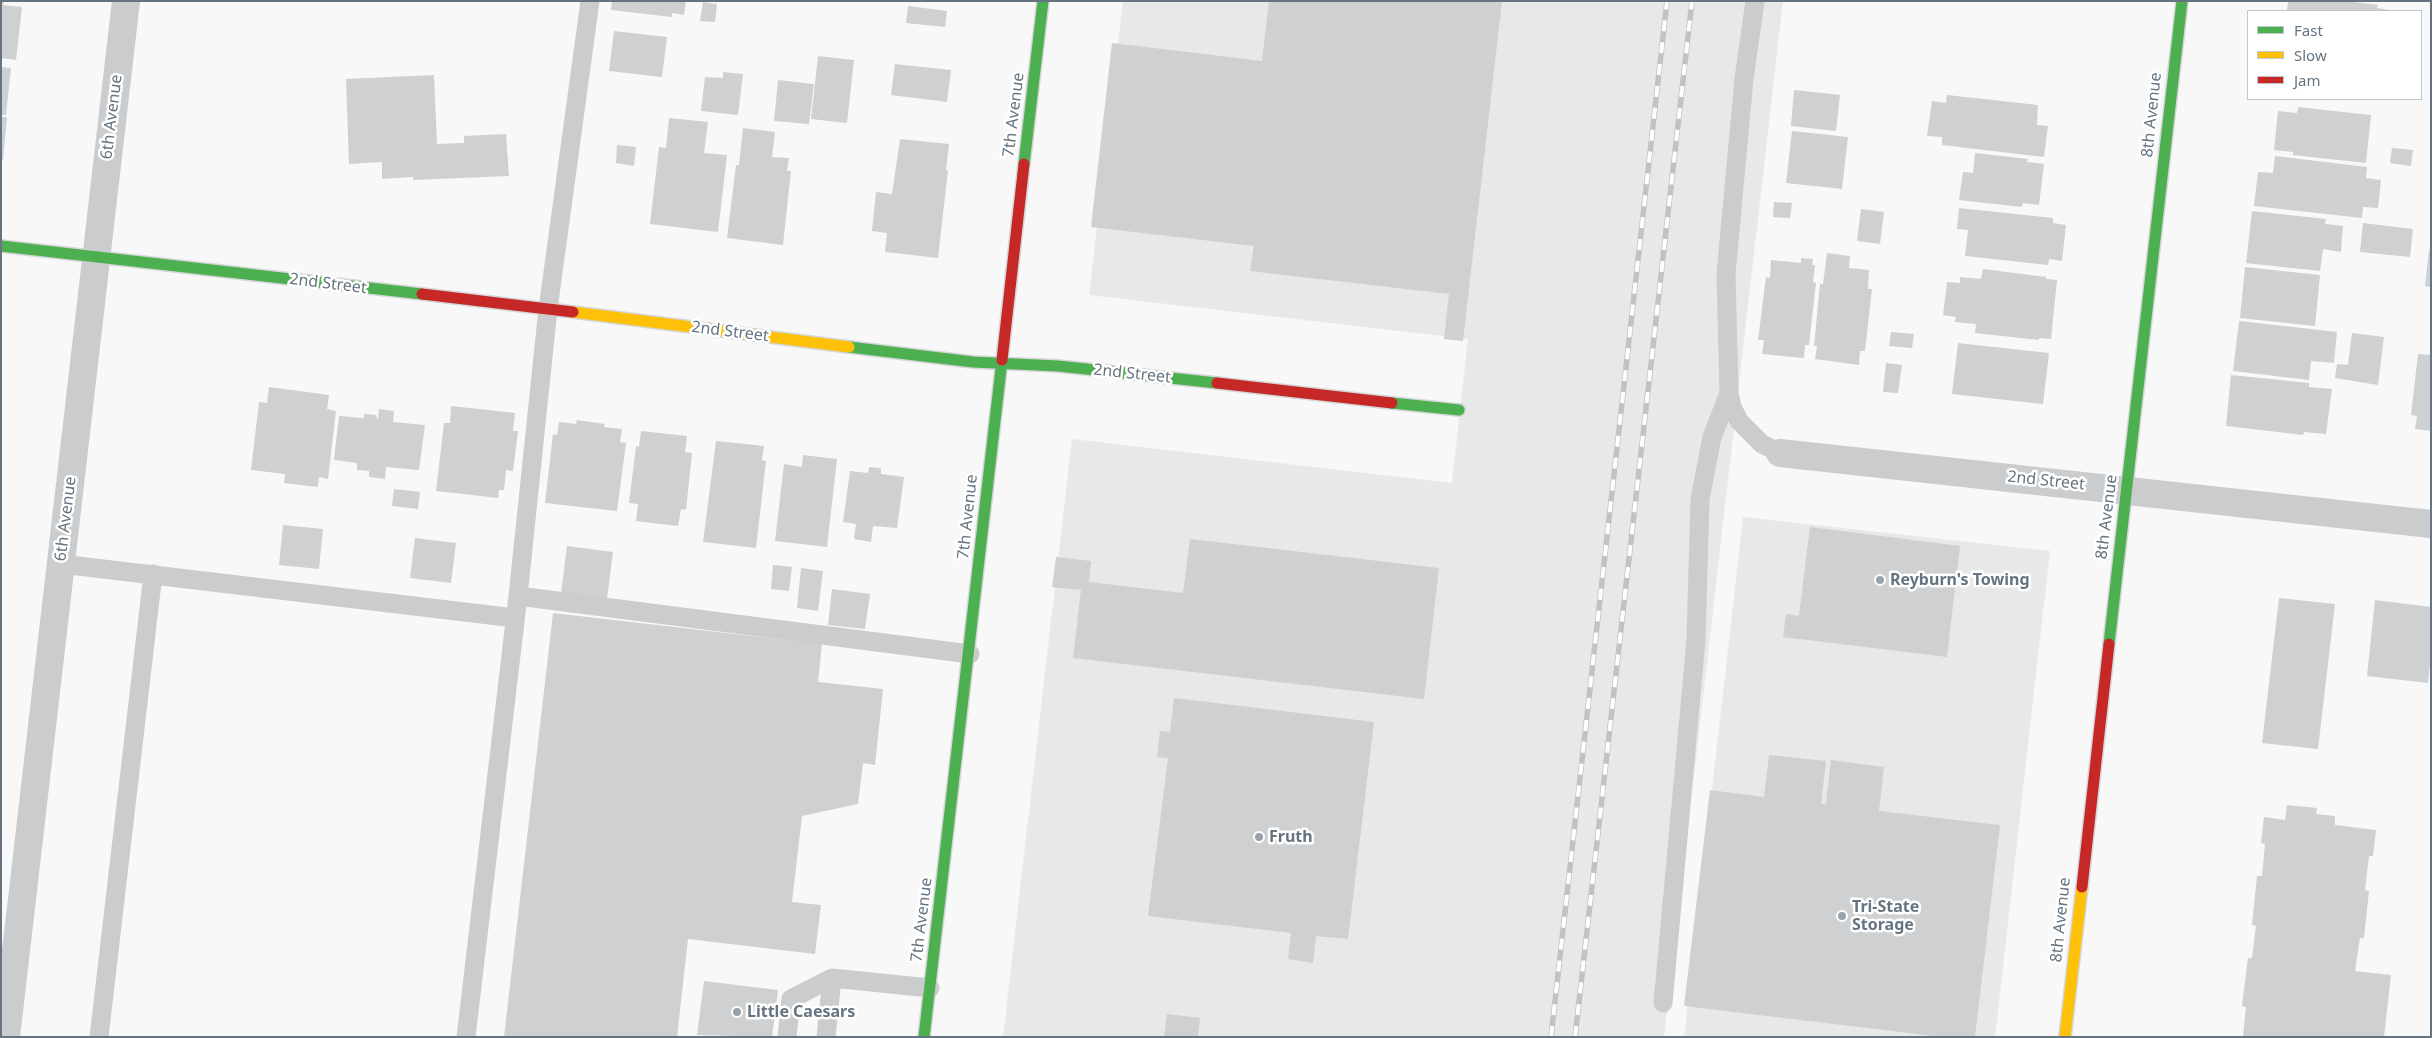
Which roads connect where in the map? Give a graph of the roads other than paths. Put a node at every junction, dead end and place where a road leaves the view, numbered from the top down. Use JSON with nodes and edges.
{"nodes":[{"id":1,"x":126,"y":1,"type":"edge"},
{"id":2,"x":590,"y":1,"type":"edge"},
{"id":3,"x":1043,"y":1,"type":"edge"},
{"id":4,"x":1755,"y":1,"type":"edge"},
{"id":5,"x":2182,"y":1,"type":"edge"},
{"id":6,"x":1,"y":246,"type":"edge"},
{"id":7,"x":96,"y":257,"type":"junction"},
{"id":8,"x":548,"y":309,"type":"junction"},
{"id":9,"x":1002,"y":364,"type":"junction"},
{"id":10,"x":1729,"y":393,"type":"junction"},
{"id":11,"x":1459,"y":410,"type":"dead end"},
{"id":12,"x":1780,"y":453,"type":"joint"},
{"id":13,"x":2126,"y":489,"type":"junction"},
{"id":14,"x":2431,"y":524,"type":"edge"},
{"id":15,"x":61,"y":564,"type":"junction"},
{"id":16,"x":153,"y":574,"type":"junction"},
{"id":17,"x":518,"y":596,"type":"junction"},
{"id":18,"x":515,"y":618,"type":"junction"},
{"id":19,"x":970,"y":654,"type":"junction"},
{"id":20,"x":832,"y":978,"type":"junction"},
{"id":21,"x":930,"y":988,"type":"junction"},
{"id":22,"x":1662,"y":1003,"type":"dead end"},
{"id":23,"x":6,"y":1037,"type":"edge"},
{"id":24,"x":99,"y":1037,"type":"edge"},
{"id":25,"x":466,"y":1037,"type":"edge"},
{"id":26,"x":787,"y":1037,"type":"edge"},
{"id":27,"x":826,"y":1037,"type":"edge"},
{"id":28,"x":924,"y":1037,"type":"edge"},
{"id":29,"x":2065,"y":1037,"type":"edge"}],
"edges":[{"from":1,"to":7,"type":"street","name":"6th Avenue"},
{"from":2,"to":8,"type":"lane"},
{"from":3,"to":9,"type":"street","name":"7th Avenue"},
{"from":4,"to":10,"type":"lane"},
{"from":5,"to":13,"type":"street","name":"8th Avenue"},
{"from":6,"to":7,"type":"street","name":"2nd Street"},
{"from":7,"to":8,"type":"street","name":"2nd Street"},
{"from":7,"to":15,"type":"street","name":"6th Avenue"},
{"from":8,"to":9,"type":"street","name":"2nd Street"},
{"from":8,"to":17,"type":"lane"},
{"from":9,"to":11,"type":"street","name":"2nd Street"},
{"from":9,"to":19,"type":"street","name":"7th Avenue"},
{"from":10,"to":12,"type":"lane"},
{"from":10,"to":22,"type":"lane"},
{"from":12,"to":13,"type":"street","name":"2nd Street"},
{"from":13,"to":14,"type":"street","name":"2nd Street"},
{"from":13,"to":29,"type":"street","name":"8th Avenue"},
{"from":15,"to":16,"type":"lane"},
{"from":15,"to":23,"type":"street","name":"6th Avenue"},
{"from":16,"to":18,"type":"lane"},
{"from":16,"to":24,"type":"lane"},
{"from":17,"to":18,"type":"lane"},
{"from":17,"to":19,"type":"lane"},
{"from":18,"to":25,"type":"lane"},
{"from":19,"to":21,"type":"street","name":"7th Avenue"},
{"from":20,"to":21,"type":"lane"},
{"from":20,"to":26,"type":"lane"},
{"from":20,"to":27,"type":"lane"},
{"from":21,"to":28,"type":"street","name":"7th Avenue"}]}
